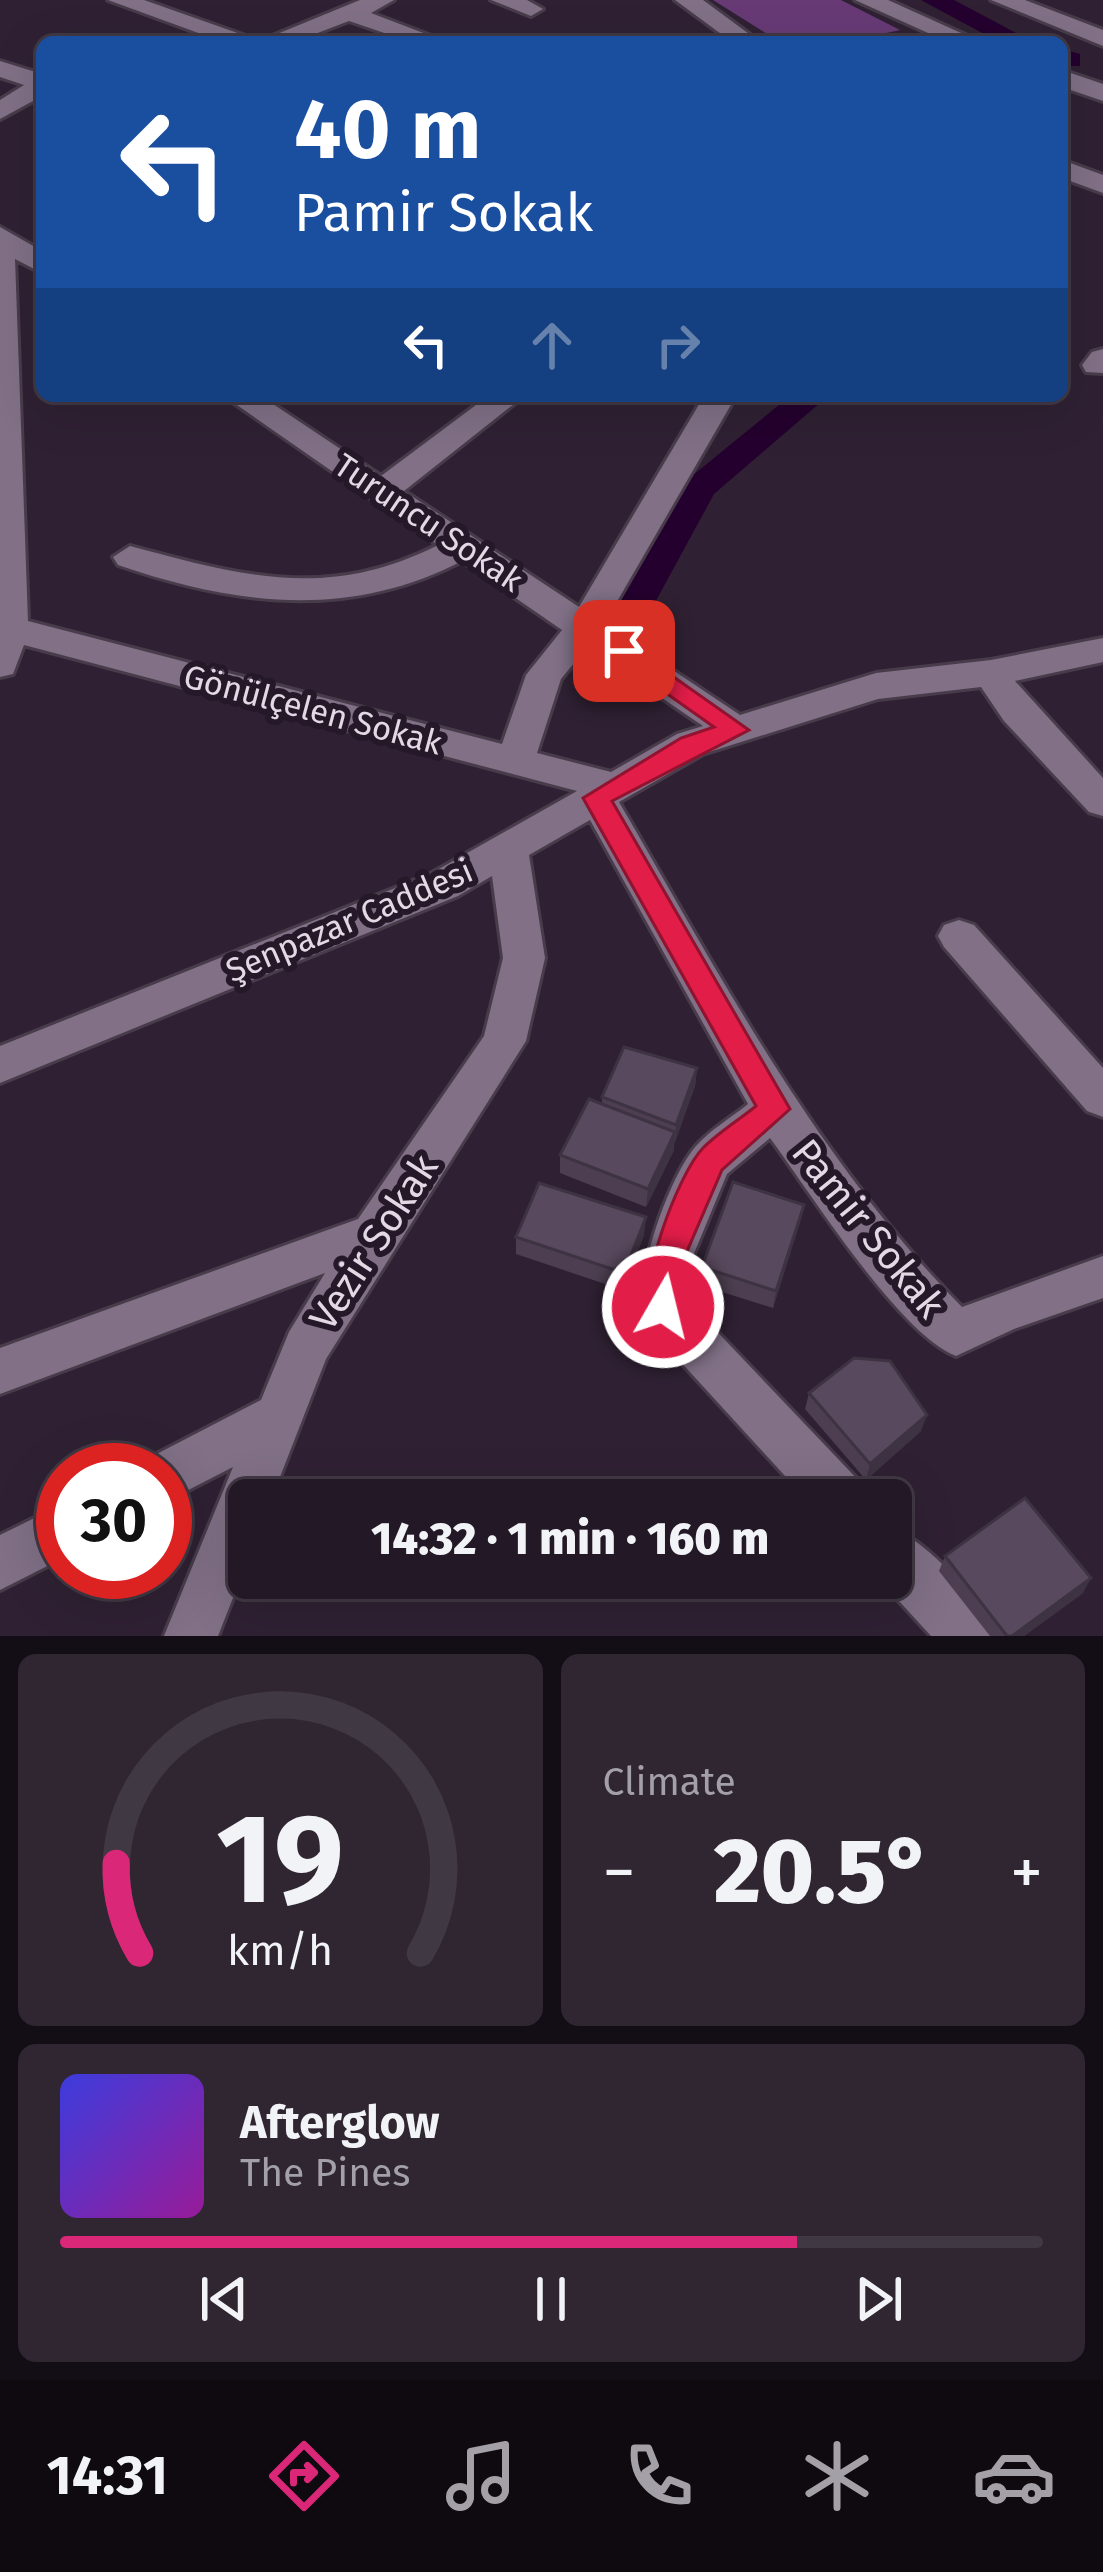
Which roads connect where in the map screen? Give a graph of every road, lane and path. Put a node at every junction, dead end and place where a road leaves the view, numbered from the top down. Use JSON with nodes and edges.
{"nodes":[{"id":1,"x":120,"y":0,"type":"edge"},
{"id":2,"x":382,"y":0,"type":"edge"},
{"id":3,"x":503,"y":0,"type":"edge"},
{"id":4,"x":687,"y":0,"type":"edge"},
{"id":5,"x":867,"y":0,"type":"edge"},
{"id":6,"x":1004,"y":0,"type":"edge"},
{"id":7,"x":531,"y":9,"type":"dead end"},
{"id":8,"x":348,"y":13,"type":"junction"},
{"id":9,"x":184,"y":19,"type":"junction"},
{"id":10,"x":161,"y":36,"type":"edge"},
{"id":11,"x":231,"y":36,"type":"edge"},
{"id":12,"x":288,"y":36,"type":"edge"},
{"id":13,"x":417,"y":36,"type":"edge"},
{"id":14,"x":739,"y":36,"type":"edge"},
{"id":15,"x":954,"y":36,"type":"edge"},
{"id":16,"x":1103,"y":39,"type":"edge"},
{"id":17,"x":0,"y":69,"type":"edge"},
{"id":18,"x":1068,"y":80,"type":"edge"},
{"id":19,"x":36,"y":82,"type":"edge"},
{"id":20,"x":36,"y":88,"type":"edge"},
{"id":21,"x":1103,"y":93,"type":"edge"},
{"id":22,"x":0,"y":110,"type":"edge"},
{"id":23,"x":1068,"y":170,"type":"edge"},
{"id":24,"x":1103,"y":184,"type":"edge"},
{"id":25,"x":0,"y":236,"type":"edge"},
{"id":26,"x":36,"y":260,"type":"edge"},
{"id":27,"x":249,"y":402,"type":"edge"},
{"id":28,"x":500,"y":402,"type":"edge"},
{"id":29,"x":716,"y":402,"type":"edge"},
{"id":30,"x":386,"y":489,"type":"junction"},
{"id":31,"x":3,"y":541,"type":"edge"},
{"id":32,"x":459,"y":549,"type":"junction"},
{"id":33,"x":130,"y":556,"type":"dead end"},
{"id":34,"x":586,"y":625,"type":"junction"},
{"id":35,"x":6,"y":647,"type":"edge"},
{"id":36,"x":1103,"y":650,"type":"edge"},
{"id":37,"x":991,"y":673,"type":"junction"},
{"id":38,"x":736,"y":730,"type":"junction"},
{"id":39,"x":515,"y":762,"type":"junction"},
{"id":40,"x":606,"y":792,"type":"junction"},
{"id":41,"x":1103,"y":802,"type":"edge"},
{"id":42,"x":508,"y":849,"type":"junction"},
{"id":43,"x":959,"y":935,"type":"dead end"},
{"id":44,"x":0,"y":1065,"type":"edge"},
{"id":45,"x":1103,"y":1097,"type":"edge"},
{"id":46,"x":774,"y":1109,"type":"junction"},
{"id":47,"x":374,"y":1234,"type":"junction"},
{"id":48,"x":1103,"y":1277,"type":"edge"},
{"id":49,"x":0,"y":1371,"type":"edge"},
{"id":50,"x":278,"y":1417,"type":"junction"},
{"id":51,"x":192,"y":1463,"type":"edge"},
{"id":52,"x":823,"y":1479,"type":"edge"},
{"id":53,"x":36,"y":1545,"type":"edge"},
{"id":54,"x":0,"y":1564,"type":"edge"},
{"id":55,"x":912,"y":1576,"type":"edge"},
{"id":56,"x":191,"y":1636,"type":"edge"},
{"id":57,"x":968,"y":1636,"type":"edge"}],
"edges":[{"from":1,"to":9,"type":"street"},
{"from":2,"to":8,"type":"street"},
{"from":3,"to":7,"type":"street"},
{"from":4,"to":14,"type":"street"},
{"from":5,"to":15,"type":"street"},
{"from":6,"to":16,"type":"street"},
{"from":8,"to":12,"type":"street"},
{"from":8,"to":13,"type":"street"},
{"from":9,"to":10,"type":"street"},
{"from":9,"to":11,"type":"street"},
{"from":17,"to":19,"type":"street"},
{"from":18,"to":21,"type":"street"},
{"from":20,"to":22,"type":"street"},
{"from":23,"to":24,"type":"street"},
{"from":25,"to":26,"type":"street"},
{"from":25,"to":31,"type":"street"},
{"from":27,"to":30,"type":"street","name":"Turuncu Sokak"},
{"from":28,"to":30,"type":"street"},
{"from":29,"to":34,"type":"street"},
{"from":30,"to":32,"type":"street","name":"Turuncu Sokak"},
{"from":31,"to":35,"type":"street"},
{"from":32,"to":33,"type":"street"},
{"from":32,"to":34,"type":"street","name":"Turuncu Sokak"},
{"from":34,"to":38,"type":"street","name":"Turuncu Sokak"},
{"from":34,"to":39,"type":"street"},
{"from":35,"to":39,"type":"street","name":"Gönülçelen Sokak"},
{"from":36,"to":37,"type":"street","name":"Şenpazar Caddesi"},
{"from":37,"to":38,"type":"street","name":"Şenpazar Caddesi"},
{"from":37,"to":41,"type":"street"},
{"from":38,"to":40,"type":"street","name":"Şenpazar Caddesi"},
{"from":39,"to":40,"type":"street","name":"Gönülçelen Sokak"},
{"from":40,"to":42,"type":"street","name":"Şenpazar Caddesi"},
{"from":40,"to":46,"type":"street","name":"Pamir Sokak"},
{"from":42,"to":44,"type":"street","name":"Şenpazar Caddesi"},
{"from":42,"to":47,"type":"street","name":"Vezir Sokak"},
{"from":43,"to":45,"type":"street"},
{"from":46,"to":48,"type":"street","name":"Pamir Sokak"},
{"from":46,"to":52,"type":"street","name":"Pamir Sokak"},
{"from":47,"to":49,"type":"street"},
{"from":47,"to":50,"type":"street","name":"Vezir Sokak"},
{"from":50,"to":51,"type":"street"},
{"from":50,"to":56,"type":"street","name":"Vezir Sokak"},
{"from":53,"to":54,"type":"street"},
{"from":55,"to":57,"type":"street"}]}
